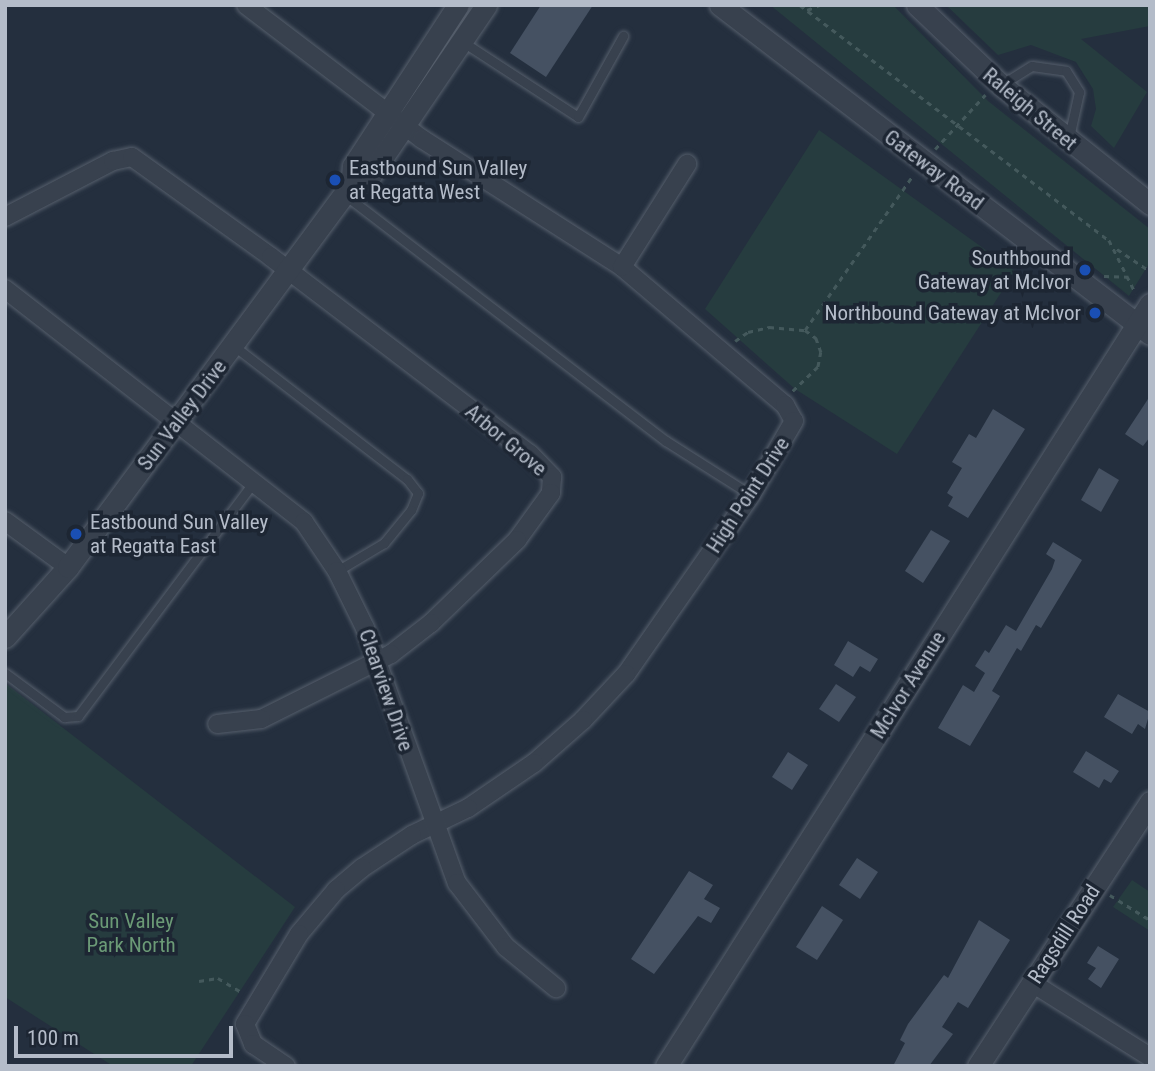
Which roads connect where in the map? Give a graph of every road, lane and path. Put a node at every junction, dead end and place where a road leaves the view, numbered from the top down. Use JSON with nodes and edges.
{"nodes":[{"id":1,"x":246,"y":5,"type":"edge"},
{"id":2,"x":458,"y":5,"type":"edge"},
{"id":3,"x":486,"y":5,"type":"edge"},
{"id":4,"x":720,"y":5,"type":"edge"},
{"id":5,"x":800,"y":5,"type":"edge"},
{"id":6,"x":820,"y":5,"type":"edge"},
{"id":7,"x":917,"y":5,"type":"edge"},
{"id":8,"x":1018,"y":5,"type":"edge"},
{"id":9,"x":1086,"y":5,"type":"edge"},
{"id":10,"x":807,"y":10,"type":"junction"},
{"id":11,"x":623,"y":36,"type":"dead end"},
{"id":12,"x":463,"y":42,"type":"junction"},
{"id":13,"x":998,"y":83,"type":"junction"},
{"id":14,"x":397,"y":120,"type":"junction"},
{"id":15,"x":959,"y":126,"type":"junction"},
{"id":16,"x":1068,"y":142,"type":"junction"},
{"id":17,"x":922,"y":162,"type":"junction"},
{"id":18,"x":687,"y":164,"type":"dead end"},
{"id":19,"x":348,"y":190,"type":"junction"},
{"id":20,"x":1150,"y":204,"type":"edge"},
{"id":21,"x":5,"y":217,"type":"edge"},
{"id":22,"x":1115,"y":247,"type":"junction"},
{"id":23,"x":622,"y":267,"type":"junction"},
{"id":24,"x":289,"y":271,"type":"junction"},
{"id":25,"x":1150,"y":271,"type":"edge"},
{"id":26,"x":1094,"y":276,"type":"dead end"},
{"id":27,"x":1128,"y":277,"type":"junction"},
{"id":28,"x":5,"y":289,"type":"edge"},
{"id":29,"x":1144,"y":302,"type":"edge"},
{"id":30,"x":1143,"y":329,"type":"edge"},
{"id":31,"x":805,"y":330,"type":"junction"},
{"id":32,"x":234,"y":346,"type":"junction"},
{"id":33,"x":726,"y":352,"type":"junction"},
{"id":34,"x":782,"y":402,"type":"junction"},
{"id":35,"x":177,"y":421,"type":"junction"},
{"id":36,"x":255,"y":481,"type":"junction"},
{"id":37,"x":751,"y":495,"type":"junction"},
{"id":38,"x":5,"y":521,"type":"edge"},
{"id":39,"x":68,"y":567,"type":"junction"},
{"id":40,"x":337,"y":571,"type":"junction"},
{"id":41,"x":5,"y":637,"type":"edge"},
{"id":42,"x":378,"y":662,"type":"junction"},
{"id":43,"x":5,"y":673,"type":"edge"},
{"id":44,"x":217,"y":724,"type":"dead end"},
{"id":45,"x":1150,"y":802,"type":"edge"},
{"id":46,"x":435,"y":825,"type":"junction"},
{"id":47,"x":1095,"y":886,"type":"junction"},
{"id":48,"x":1150,"y":920,"type":"edge"},
{"id":49,"x":199,"y":981,"type":"dead end"},
{"id":50,"x":1032,"y":983,"type":"junction"},
{"id":51,"x":556,"y":988,"type":"dead end"},
{"id":52,"x":241,"y":992,"type":"dead end"},
{"id":53,"x":1150,"y":1057,"type":"edge"},
{"id":54,"x":672,"y":1063,"type":"edge"},
{"id":55,"x":286,"y":1066,"type":"edge"},
{"id":56,"x":978,"y":1066,"type":"edge"}],
"edges":[{"from":1,"to":14,"type":"street","name":"High Point Drive"},
{"from":2,"to":14,"type":"street","name":"Sun Valley Drive"},
{"from":3,"to":12,"type":"street","name":"Sun Valley Drive"},
{"from":4,"to":17,"type":"street","name":"Gateway Road"},
{"from":5,"to":10,"type":"path"},
{"from":6,"to":10,"type":"path"},
{"from":7,"to":13,"type":"street","name":"Raleigh Street"},
{"from":8,"to":9,"type":"path"},
{"from":10,"to":15,"type":"path"},
{"from":11,"to":12,"type":"lane"},
{"from":12,"to":14,"type":"street","name":"Sun Valley Drive"},
{"from":13,"to":15,"type":"path"},
{"from":13,"to":16,"type":"street","name":"Raleigh Street"},
{"from":13,"to":16,"type":"lane"},
{"from":14,"to":19,"type":"street","name":"Sun Valley Drive"},
{"from":14,"to":23,"type":"street","name":"High Point Drive"},
{"from":15,"to":17,"type":"path"},
{"from":15,"to":22,"type":"path"},
{"from":16,"to":20,"type":"street","name":"Raleigh Street"},
{"from":17,"to":30,"type":"street","name":"Gateway Road"},
{"from":17,"to":31,"type":"path"},
{"from":18,"to":23,"type":"street"},
{"from":19,"to":24,"type":"street","name":"Sun Valley Drive"},
{"from":19,"to":37,"type":"lane"},
{"from":21,"to":24,"type":"street"},
{"from":22,"to":25,"type":"path"},
{"from":22,"to":27,"type":"path"},
{"from":23,"to":33,"type":"street","name":"High Point Drive"},
{"from":24,"to":32,"type":"street","name":"Sun Valley Drive"},
{"from":24,"to":42,"type":"street","name":"Arbor Grove"},
{"from":26,"to":27,"type":"path"},
{"from":27,"to":29,"type":"path"},
{"from":28,"to":35,"type":"street","name":"Clearview Drive"},
{"from":29,"to":30,"type":"street","name":"McIvor Avenue"},
{"from":30,"to":54,"type":"street","name":"McIvor Avenue"},
{"from":31,"to":33,"type":"path"},
{"from":31,"to":34,"type":"path"},
{"from":32,"to":35,"type":"street","name":"Sun Valley Drive"},
{"from":32,"to":40,"type":"lane"},
{"from":33,"to":34,"type":"street","name":"High Point Drive"},
{"from":34,"to":37,"type":"street","name":"High Point Drive"},
{"from":35,"to":36,"type":"street","name":"Clearview Drive"},
{"from":35,"to":39,"type":"street","name":"Sun Valley Drive"},
{"from":36,"to":40,"type":"street","name":"Clearview Drive"},
{"from":36,"to":43,"type":"lane"},
{"from":37,"to":46,"type":"street","name":"High Point Drive"},
{"from":38,"to":39,"type":"street"},
{"from":39,"to":41,"type":"street","name":"Sun Valley Drive"},
{"from":40,"to":42,"type":"street","name":"Clearview Drive"},
{"from":42,"to":44,"type":"street"},
{"from":42,"to":46,"type":"street","name":"Clearview Drive"},
{"from":45,"to":47,"type":"street","name":"Ragsdill Road"},
{"from":46,"to":51,"type":"street","name":"Clearview Drive"},
{"from":46,"to":55,"type":"street","name":"High Point Drive"},
{"from":47,"to":48,"type":"path"},
{"from":47,"to":50,"type":"street","name":"Ragsdill Road"},
{"from":49,"to":52,"type":"path"},
{"from":50,"to":53,"type":"street"},
{"from":50,"to":56,"type":"street","name":"Ragsdill Road"}]}
